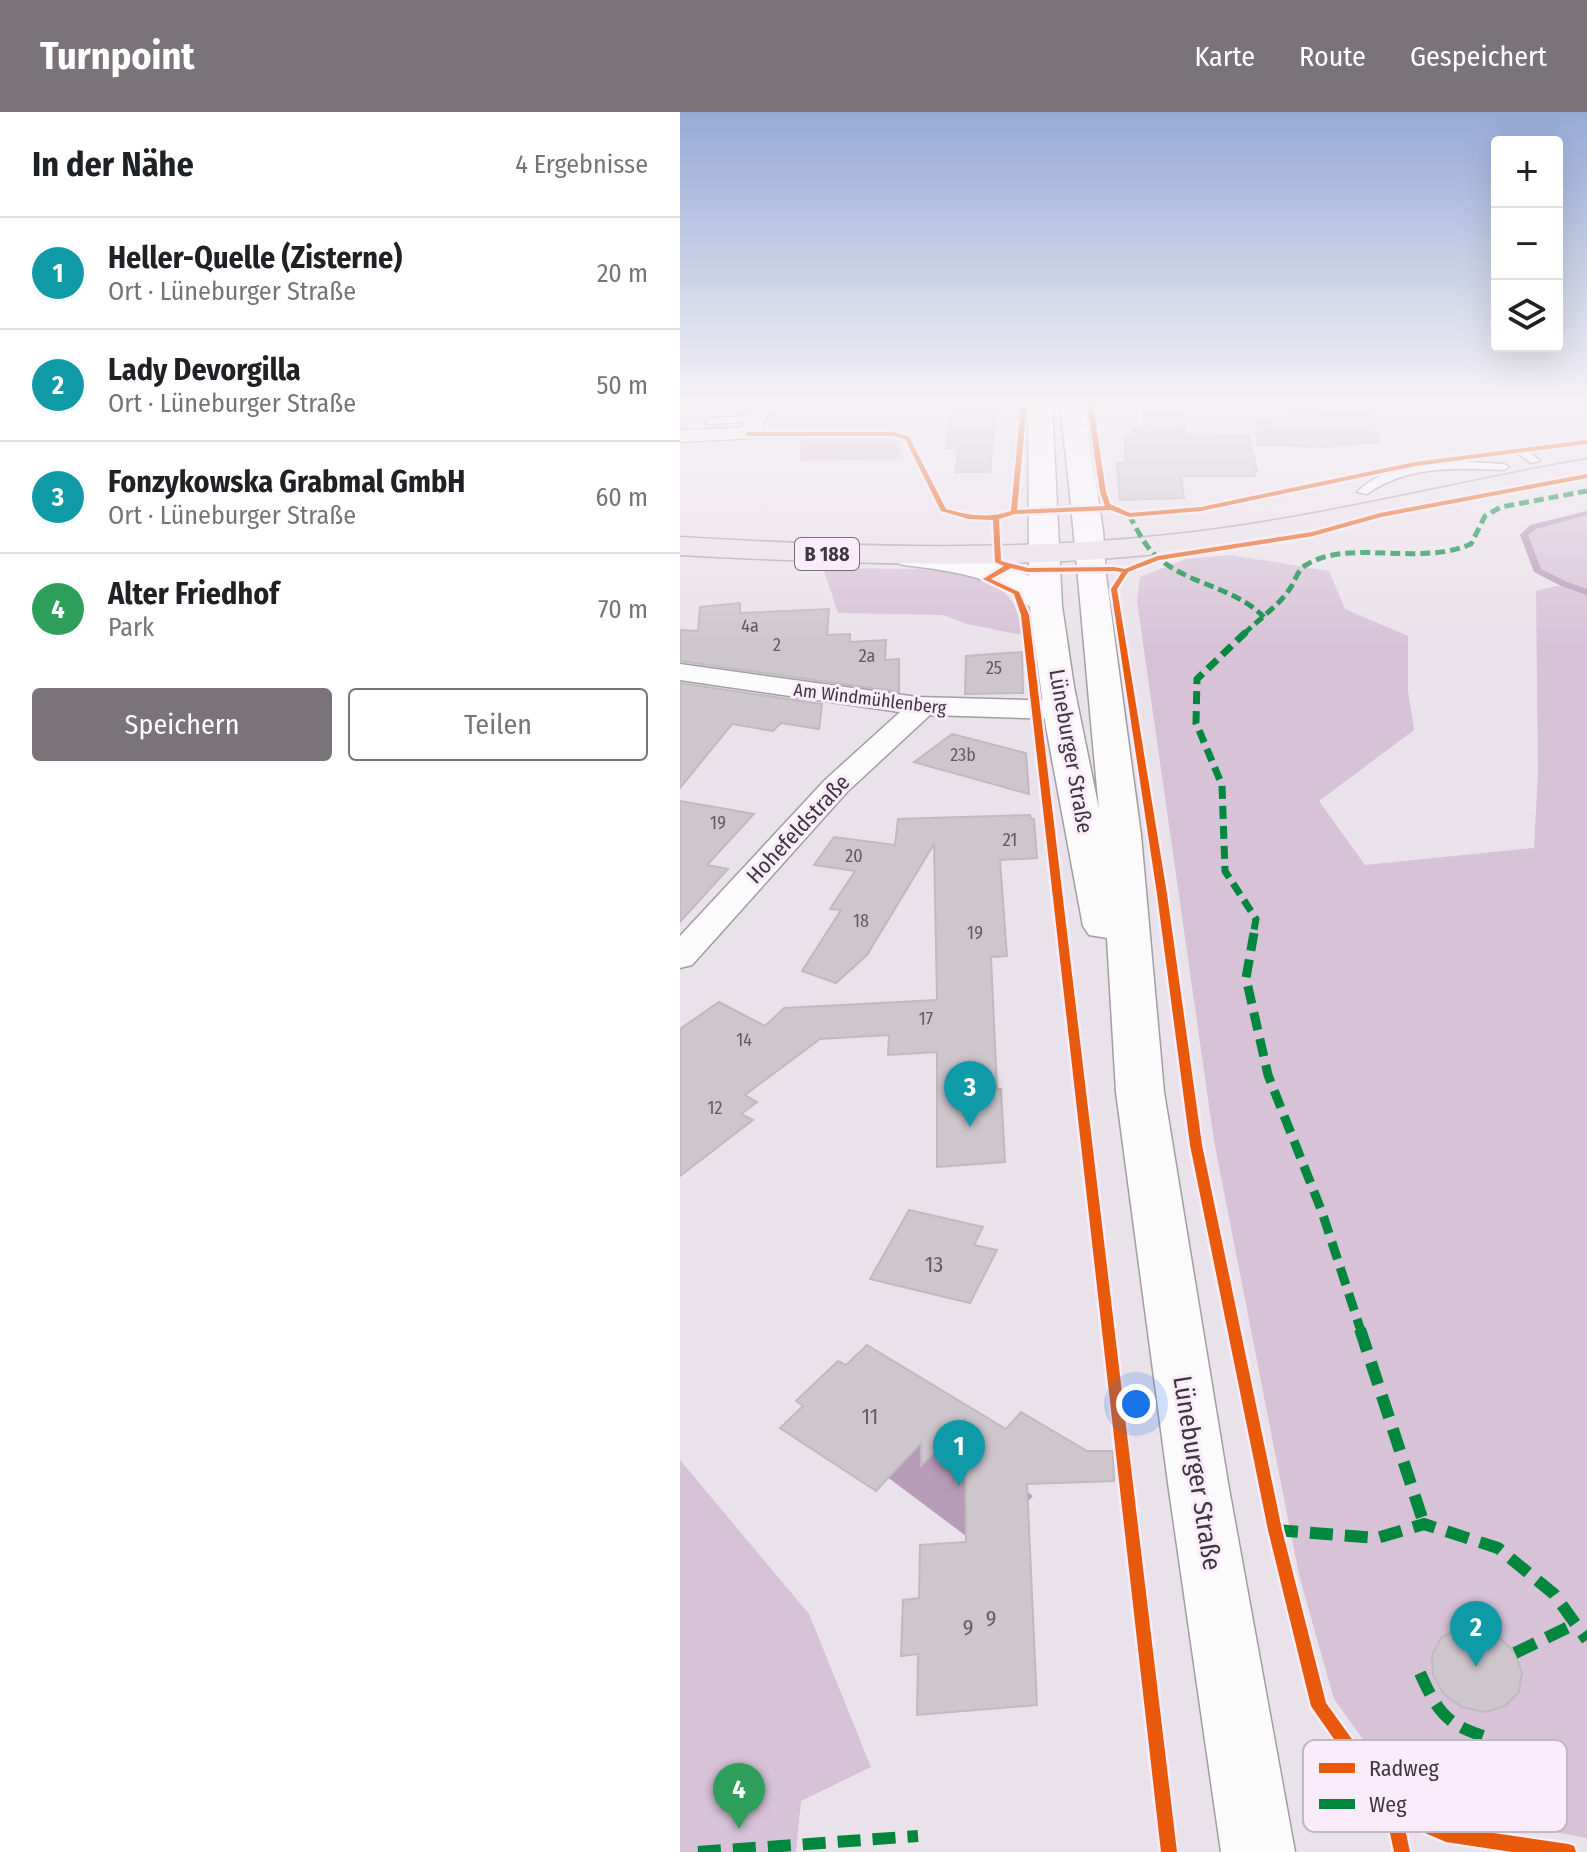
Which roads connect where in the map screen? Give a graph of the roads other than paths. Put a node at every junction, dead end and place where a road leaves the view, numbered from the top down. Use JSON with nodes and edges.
{"nodes":[{"id":1,"x":1042,"y":485,"type":"edge"},
{"id":2,"x":1082,"y":485,"type":"edge"},
{"id":3,"x":1423,"y":485,"type":"edge"},
{"id":4,"x":1468,"y":485,"type":"edge"},
{"id":5,"x":1359,"y":502,"type":"junction"},
{"id":6,"x":680,"y":530,"type":"edge"},
{"id":7,"x":1043,"y":532,"type":"junction"},
{"id":8,"x":1089,"y":541,"type":"junction"},
{"id":9,"x":680,"y":546,"type":"edge"},
{"id":10,"x":898,"y":555,"type":"junction"},
{"id":11,"x":1046,"y":604,"type":"junction"},
{"id":12,"x":680,"y":672,"type":"edge"},
{"id":13,"x":922,"y":707,"type":"junction"},
{"id":14,"x":1061,"y":710,"type":"junction"},
{"id":15,"x":680,"y":957,"type":"edge"},
{"id":16,"x":1140,"y":1092,"type":"junction"},
{"id":17,"x":1258,"y":1852,"type":"edge"}],
"edges":[{"from":1,"to":7,"type":"street","name":"Lüneburger Straße"},
{"from":2,"to":8,"type":"street","name":"Lüneburger Straße"},
{"from":3,"to":5,"type":"main road","number":"B 188"},
{"from":4,"to":5,"type":"main road","number":"B 188"},
{"from":5,"to":8,"type":"main road","number":"B 188"},
{"from":5,"to":8,"type":"main road","number":"B 188"},
{"from":6,"to":7,"type":"main road","number":"B 188"},
{"from":7,"to":8,"type":"main road","number":"B 188"},
{"from":7,"to":10,"type":"main road","number":"B 188"},
{"from":7,"to":11,"type":"street","name":"Lüneburger Straße"},
{"from":8,"to":16,"type":"street","name":"Lüneburger Straße"},
{"from":9,"to":10,"type":"main road","number":"B 188"},
{"from":10,"to":11,"type":"street"},
{"from":11,"to":14,"type":"street","name":"Lüneburger Straße"},
{"from":12,"to":13,"type":"street","name":"Am Windmühlenberg"},
{"from":13,"to":14,"type":"street","name":"Am Windmühlenberg"},
{"from":13,"to":15,"type":"street","name":"Hohefeldstraße"},
{"from":14,"to":16,"type":"street","name":"Lüneburger Straße"},
{"from":16,"to":17,"type":"street","name":"Lüneburger Straße"}]}
